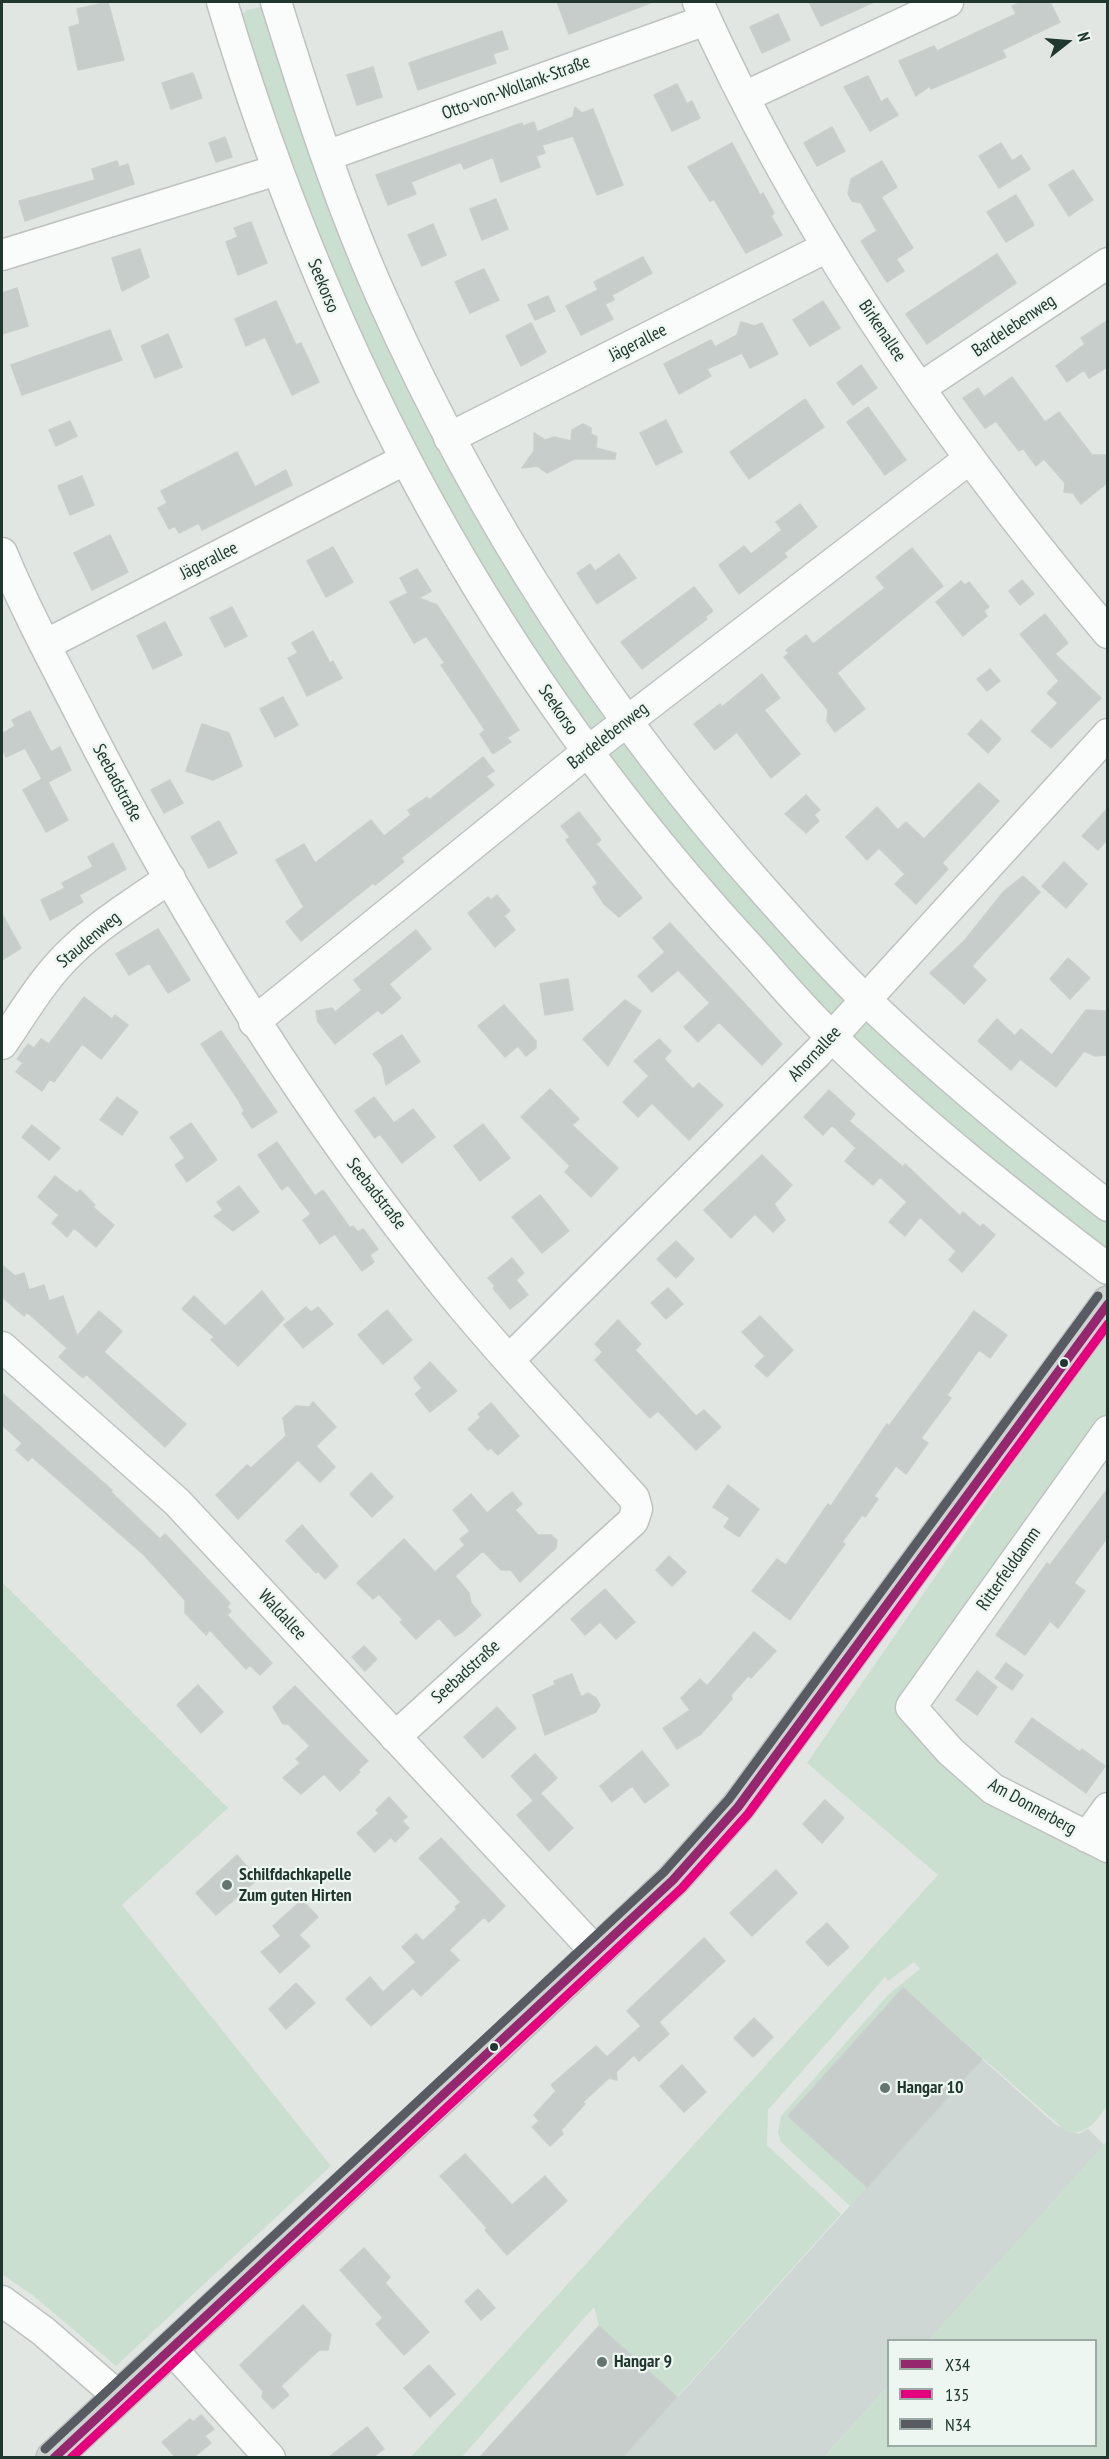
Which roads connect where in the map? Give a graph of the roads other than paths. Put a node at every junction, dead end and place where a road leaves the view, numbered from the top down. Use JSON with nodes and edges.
{"nodes":[{"id":1,"x":222,"y":2,"type":"edge"},
{"id":2,"x":276,"y":2,"type":"edge"},
{"id":3,"x":948,"y":2,"type":"edge"},
{"id":4,"x":702,"y":11,"type":"edge"},
{"id":5,"x":744,"y":97,"type":"junction"},
{"id":6,"x":326,"y":156,"type":"junction"},
{"id":7,"x":277,"y":170,"type":"junction"},
{"id":8,"x":827,"y":247,"type":"junction"},
{"id":9,"x":2,"y":255,"type":"edge"},
{"id":10,"x":1107,"y":263,"type":"edge"},
{"id":11,"x":921,"y":388,"type":"junction"},
{"id":12,"x":449,"y":438,"type":"junction"},
{"id":13,"x":969,"y":459,"type":"junction"},
{"id":14,"x":404,"y":460,"type":"junction"},
{"id":15,"x":2,"y":553,"type":"edge"},
{"id":16,"x":13,"y":611,"type":"edge"},
{"id":17,"x":1107,"y":633,"type":"edge"},
{"id":18,"x":45,"y":645,"type":"junction"},
{"id":19,"x":626,"y":722,"type":"junction"},
{"id":20,"x":1107,"y":734,"type":"edge"},
{"id":21,"x":586,"y":752,"type":"junction"},
{"id":22,"x":170,"y":878,"type":"junction"},
{"id":23,"x":866,"y":1000,"type":"junction"},
{"id":24,"x":254,"y":1022,"type":"junction"},
{"id":25,"x":831,"y":1036,"type":"junction"},
{"id":26,"x":2,"y":1044,"type":"edge"},
{"id":27,"x":1107,"y":1206,"type":"edge"},
{"id":28,"x":1107,"y":1269,"type":"edge"},
{"id":29,"x":1107,"y":1303,"type":"edge"},
{"id":30,"x":2,"y":1347,"type":"edge"},
{"id":31,"x":509,"y":1360,"type":"junction"},
{"id":32,"x":1107,"y":1431,"type":"edge"},
{"id":33,"x":911,"y":1707,"type":"joint"},
{"id":34,"x":395,"y":1737,"type":"junction"},
{"id":35,"x":1107,"y":1808,"type":"edge"},
{"id":36,"x":1097,"y":1842,"type":"edge"},
{"id":37,"x":596,"y":1952,"type":"junction"},
{"id":38,"x":2,"y":2301,"type":"edge"},
{"id":39,"x":171,"y":2348,"type":"junction"},
{"id":40,"x":118,"y":2396,"type":"junction"},
{"id":41,"x":54,"y":2457,"type":"edge"},
{"id":42,"x":270,"y":2457,"type":"edge"}],
"edges":[{"from":1,"to":7,"type":"street","name":"Seekorso"},
{"from":2,"to":6,"type":"street"},
{"from":3,"to":5,"type":"street"},
{"from":4,"to":5,"type":"street","name":"Birkenallee"},
{"from":4,"to":6,"type":"street","name":"Otto-von-Wollank-Straße"},
{"from":5,"to":8,"type":"street","name":"Birkenallee"},
{"from":6,"to":12,"type":"street"},
{"from":7,"to":9,"type":"street"},
{"from":7,"to":14,"type":"street","name":"Seekorso"},
{"from":8,"to":11,"type":"street","name":"Birkenallee"},
{"from":8,"to":12,"type":"street","name":"Jägerallee"},
{"from":10,"to":11,"type":"street","name":"Bardelebenweg"},
{"from":11,"to":13,"type":"street","name":"Birkenallee"},
{"from":12,"to":19,"type":"street"},
{"from":13,"to":17,"type":"street","name":"Birkenallee"},
{"from":13,"to":19,"type":"street","name":"Bardelebenweg"},
{"from":14,"to":18,"type":"street","name":"Jägerallee"},
{"from":14,"to":21,"type":"street","name":"Seekorso"},
{"from":15,"to":16,"type":"street","name":"Seebadstraße"},
{"from":16,"to":18,"type":"street","name":"Seebadstraße"},
{"from":18,"to":22,"type":"street","name":"Seebadstraße"},
{"from":19,"to":21,"type":"street","name":"Bardelebenweg"},
{"from":19,"to":23,"type":"street"},
{"from":20,"to":23,"type":"street","name":"Ahornallee"},
{"from":21,"to":24,"type":"street","name":"Bardelebenweg"},
{"from":21,"to":25,"type":"street","name":"Seekorso"},
{"from":22,"to":24,"type":"street","name":"Seebadstraße"},
{"from":22,"to":26,"type":"street","name":"Staudenweg"},
{"from":23,"to":25,"type":"street","name":"Ahornallee"},
{"from":23,"to":27,"type":"street"},
{"from":24,"to":31,"type":"street","name":"Seebadstraße"},
{"from":25,"to":28,"type":"street","name":"Seekorso"},
{"from":25,"to":31,"type":"street","name":"Ahornallee"},
{"from":29,"to":37,"type":"main road"},
{"from":30,"to":34,"type":"street","name":"Waldallee"},
{"from":31,"to":34,"type":"street","name":"Seebadstraße"},
{"from":32,"to":33,"type":"street","name":"Ritterfelddamm"},
{"from":33,"to":36,"type":"street","name":"Am Donnerberg"},
{"from":34,"to":37,"type":"street","name":"Waldallee"},
{"from":35,"to":36,"type":"street"},
{"from":37,"to":39,"type":"main road"},
{"from":38,"to":40,"type":"street"},
{"from":39,"to":40,"type":"main road"},
{"from":39,"to":42,"type":"street"},
{"from":40,"to":41,"type":"main road"}]}
